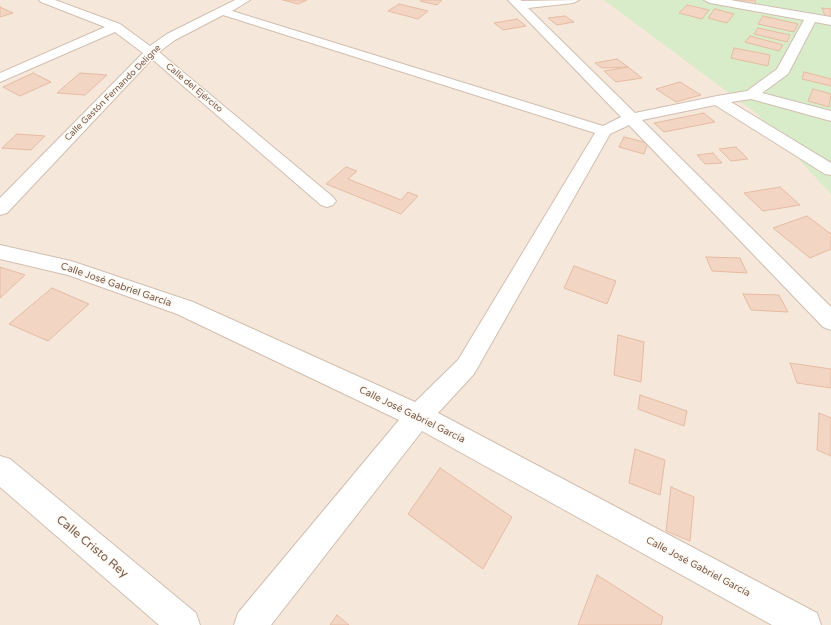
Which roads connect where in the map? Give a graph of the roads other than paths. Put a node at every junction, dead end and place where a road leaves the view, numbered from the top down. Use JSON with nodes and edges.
{"nodes":[{"id":1,"x":45,"y":0,"type":"edge"},
{"id":2,"x":244,"y":0,"type":"edge"},
{"id":3,"x":573,"y":0,"type":"edge"},
{"id":4,"x":710,"y":0,"type":"edge"},
{"id":5,"x":517,"y":3,"type":"edge"},
{"id":6,"x":221,"y":11,"type":"junction"},
{"id":7,"x":811,"y":17,"type":"junction"},
{"id":8,"x":831,"y":21,"type":"edge"},
{"id":9,"x":116,"y":27,"type":"junction"},
{"id":10,"x":151,"y":52,"type":"junction"},
{"id":11,"x":0,"y":78,"type":"edge"},
{"id":12,"x":751,"y":95,"type":"junction"},
{"id":13,"x":717,"y":100,"type":"junction"},
{"id":14,"x":831,"y":116,"type":"edge"},
{"id":15,"x":632,"y":118,"type":"junction"},
{"id":16,"x":604,"y":131,"type":"junction"},
{"id":17,"x":831,"y":170,"type":"edge"},
{"id":18,"x":327,"y":201,"type":"dead end"},
{"id":19,"x":0,"y":209,"type":"edge"},
{"id":20,"x":0,"y":252,"type":"edge"},
{"id":21,"x":831,"y":321,"type":"edge"},
{"id":22,"x":418,"y":416,"type":"junction"},
{"id":23,"x":0,"y":469,"type":"edge"},
{"id":24,"x":184,"y":625,"type":"edge"},
{"id":25,"x":250,"y":625,"type":"edge"},
{"id":26,"x":804,"y":625,"type":"edge"}],
"edges":[{"from":1,"to":9,"type":"street","name":"Calle del Ejército"},
{"from":2,"to":6,"type":"street","name":"Calle Gastón Fernando Deligne"},
{"from":3,"to":5,"type":"street"},
{"from":4,"to":7,"type":"street"},
{"from":5,"to":15,"type":"street"},
{"from":6,"to":10,"type":"street","name":"Calle Gastón Fernando Deligne"},
{"from":6,"to":16,"type":"street"},
{"from":7,"to":8,"type":"street"},
{"from":7,"to":12,"type":"street"},
{"from":9,"to":10,"type":"street","name":"Calle del Ejército"},
{"from":9,"to":11,"type":"street"},
{"from":10,"to":18,"type":"street","name":"Calle del Ejército"},
{"from":10,"to":19,"type":"street","name":"Calle Gastón Fernando Deligne"},
{"from":12,"to":13,"type":"street"},
{"from":12,"to":14,"type":"street"},
{"from":13,"to":15,"type":"street"},
{"from":13,"to":17,"type":"street"},
{"from":15,"to":16,"type":"street"},
{"from":15,"to":21,"type":"street"},
{"from":16,"to":22,"type":"street"},
{"from":20,"to":22,"type":"street","name":"Calle José Gabriel García"},
{"from":22,"to":25,"type":"street"},
{"from":22,"to":26,"type":"street","name":"Calle José Gabriel García"},
{"from":23,"to":24,"type":"street","name":"Calle Cristo Rey"}]}
